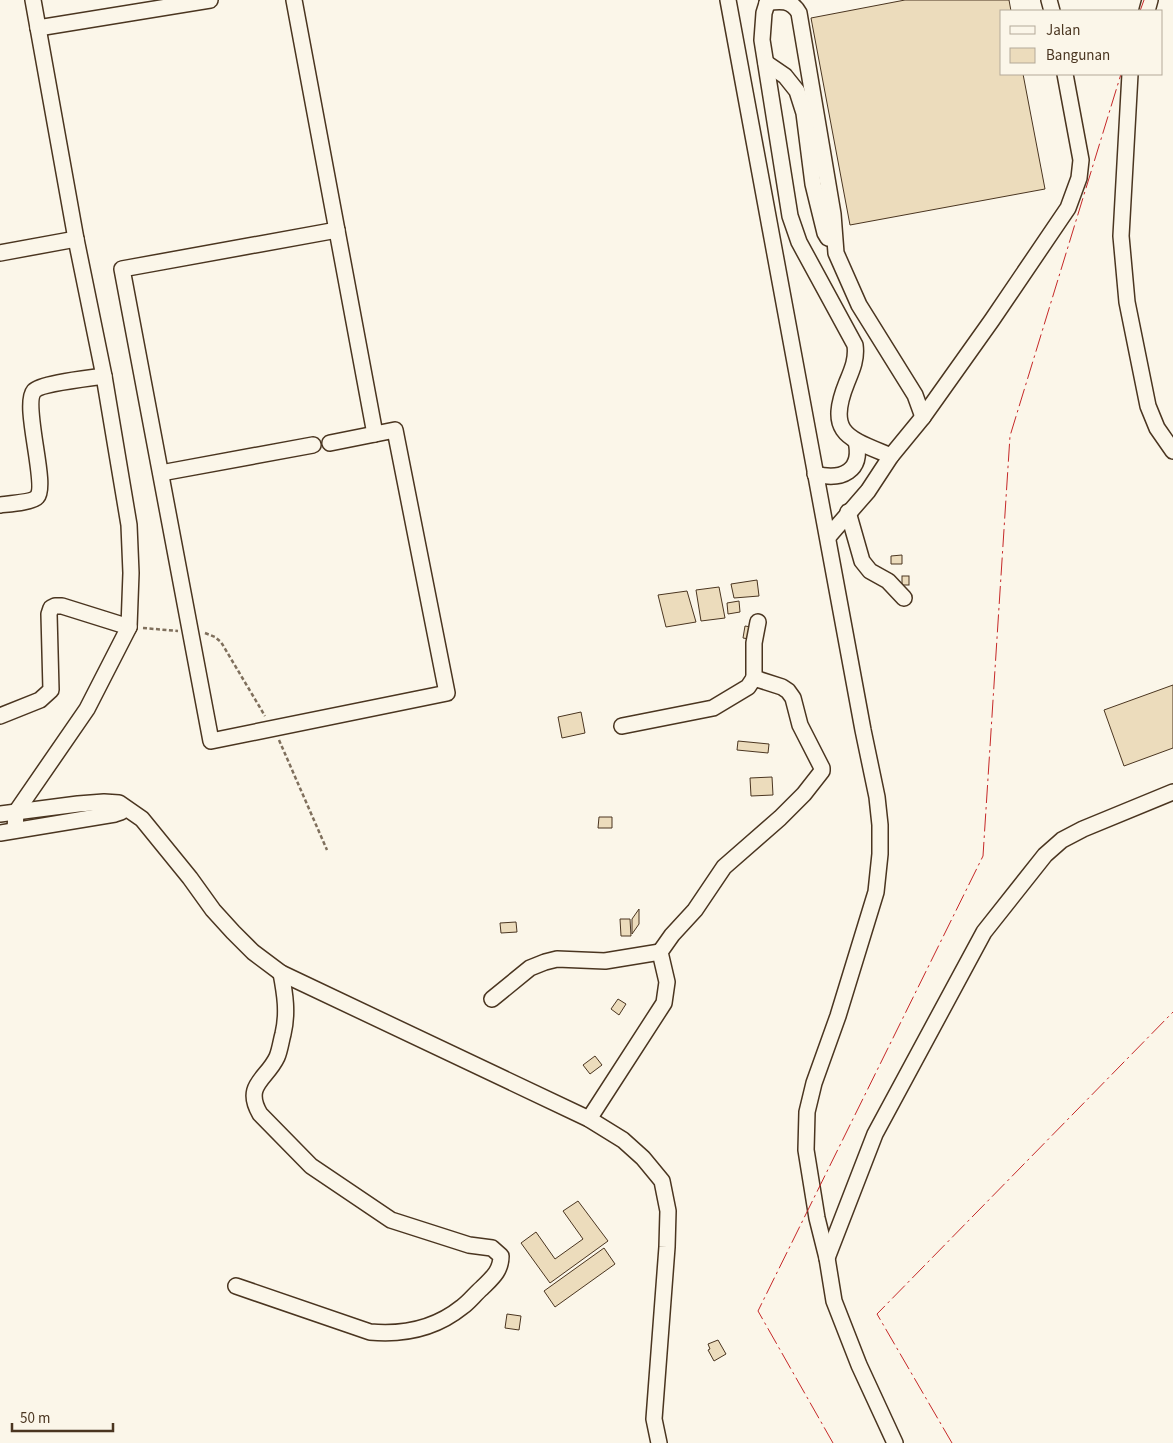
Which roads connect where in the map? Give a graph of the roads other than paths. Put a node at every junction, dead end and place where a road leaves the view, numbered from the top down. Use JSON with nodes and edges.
{"nodes":[{"id":1,"x":33,"y":0,"type":"edge"},
{"id":2,"x":210,"y":0,"type":"edge"},
{"id":3,"x":294,"y":0,"type":"edge"},
{"id":4,"x":728,"y":0,"type":"edge"},
{"id":5,"x":767,"y":2,"type":"edge"},
{"id":6,"x":38,"y":28,"type":"junction"},
{"id":7,"x":766,"y":63,"type":"junction"},
{"id":8,"x":1065,"y":75,"type":"edge"},
{"id":9,"x":1130,"y":75,"type":"edge"},
{"id":10,"x":337,"y":230,"type":"junction"},
{"id":11,"x":76,"y":239,"type":"junction"},
{"id":12,"x":0,"y":253,"type":"edge"},
{"id":13,"x":836,"y":253,"type":"junction"},
{"id":14,"x":104,"y":376,"type":"junction"},
{"id":15,"x":923,"y":417,"type":"junction"},
{"id":16,"x":375,"y":434,"type":"junction"},
{"id":17,"x":856,"y":441,"type":"junction"},
{"id":18,"x":330,"y":444,"type":"dead end"},
{"id":19,"x":313,"y":445,"type":"dead end"},
{"id":20,"x":1173,"y":451,"type":"edge"},
{"id":21,"x":891,"y":456,"type":"junction"},
{"id":22,"x":161,"y":473,"type":"junction"},
{"id":23,"x":816,"y":474,"type":"junction"},
{"id":24,"x":0,"y":505,"type":"edge"},
{"id":25,"x":848,"y":512,"type":"junction"},
{"id":26,"x":828,"y":537,"type":"junction"},
{"id":27,"x":904,"y":598,"type":"dead end"},
{"id":28,"x":758,"y":622,"type":"dead end"},
{"id":29,"x":129,"y":627,"type":"junction"},
{"id":30,"x":754,"y":678,"type":"junction"},
{"id":31,"x":0,"y":716,"type":"edge"},
{"id":32,"x":622,"y":726,"type":"dead end"},
{"id":33,"x":1173,"y":792,"type":"edge"},
{"id":34,"x":125,"y":808,"type":"junction"},
{"id":35,"x":16,"y":812,"type":"junction"},
{"id":36,"x":0,"y":814,"type":"edge"},
{"id":37,"x":7,"y":832,"type":"edge"},
{"id":38,"x":660,"y":952,"type":"junction"},
{"id":39,"x":281,"y":973,"type":"junction"},
{"id":40,"x":492,"y":999,"type":"dead end"},
{"id":41,"x":590,"y":1119,"type":"junction"},
{"id":42,"x":827,"y":1258,"type":"junction"},
{"id":43,"x":236,"y":1286,"type":"dead end"},
{"id":44,"x":659,"y":1443,"type":"edge"},
{"id":45,"x":895,"y":1443,"type":"edge"}],
"edges":[{"from":1,"to":6,"type":"street"},
{"from":2,"to":6,"type":"street"},
{"from":3,"to":10,"type":"street"},
{"from":4,"to":23,"type":"street"},
{"from":5,"to":7,"type":"street"},
{"from":5,"to":13,"type":"street"},
{"from":6,"to":11,"type":"street"},
{"from":7,"to":13,"type":"street"},
{"from":7,"to":17,"type":"street"},
{"from":8,"to":15,"type":"street"},
{"from":9,"to":20,"type":"street"},
{"from":10,"to":16,"type":"street"},
{"from":10,"to":22,"type":"street"},
{"from":11,"to":12,"type":"street"},
{"from":11,"to":14,"type":"street"},
{"from":13,"to":15,"type":"street"},
{"from":14,"to":24,"type":"street"},
{"from":14,"to":29,"type":"street"},
{"from":15,"to":21,"type":"street"},
{"from":16,"to":18,"type":"street"},
{"from":16,"to":22,"type":"street"},
{"from":17,"to":21,"type":"street"},
{"from":17,"to":23,"type":"street"},
{"from":19,"to":22,"type":"street"},
{"from":21,"to":25,"type":"street"},
{"from":23,"to":26,"type":"street"},
{"from":25,"to":26,"type":"street"},
{"from":25,"to":27,"type":"street"},
{"from":26,"to":42,"type":"street"},
{"from":28,"to":30,"type":"street"},
{"from":29,"to":31,"type":"street"},
{"from":29,"to":35,"type":"street"},
{"from":30,"to":32,"type":"street"},
{"from":30,"to":38,"type":"street"},
{"from":33,"to":42,"type":"street"},
{"from":34,"to":35,"type":"street"},
{"from":34,"to":37,"type":"street"},
{"from":34,"to":39,"type":"street"},
{"from":35,"to":36,"type":"street"},
{"from":35,"to":37,"type":"street"},
{"from":38,"to":40,"type":"street"},
{"from":38,"to":41,"type":"street"},
{"from":39,"to":41,"type":"street"},
{"from":39,"to":43,"type":"street"},
{"from":41,"to":44,"type":"street"},
{"from":42,"to":45,"type":"street"}]}
